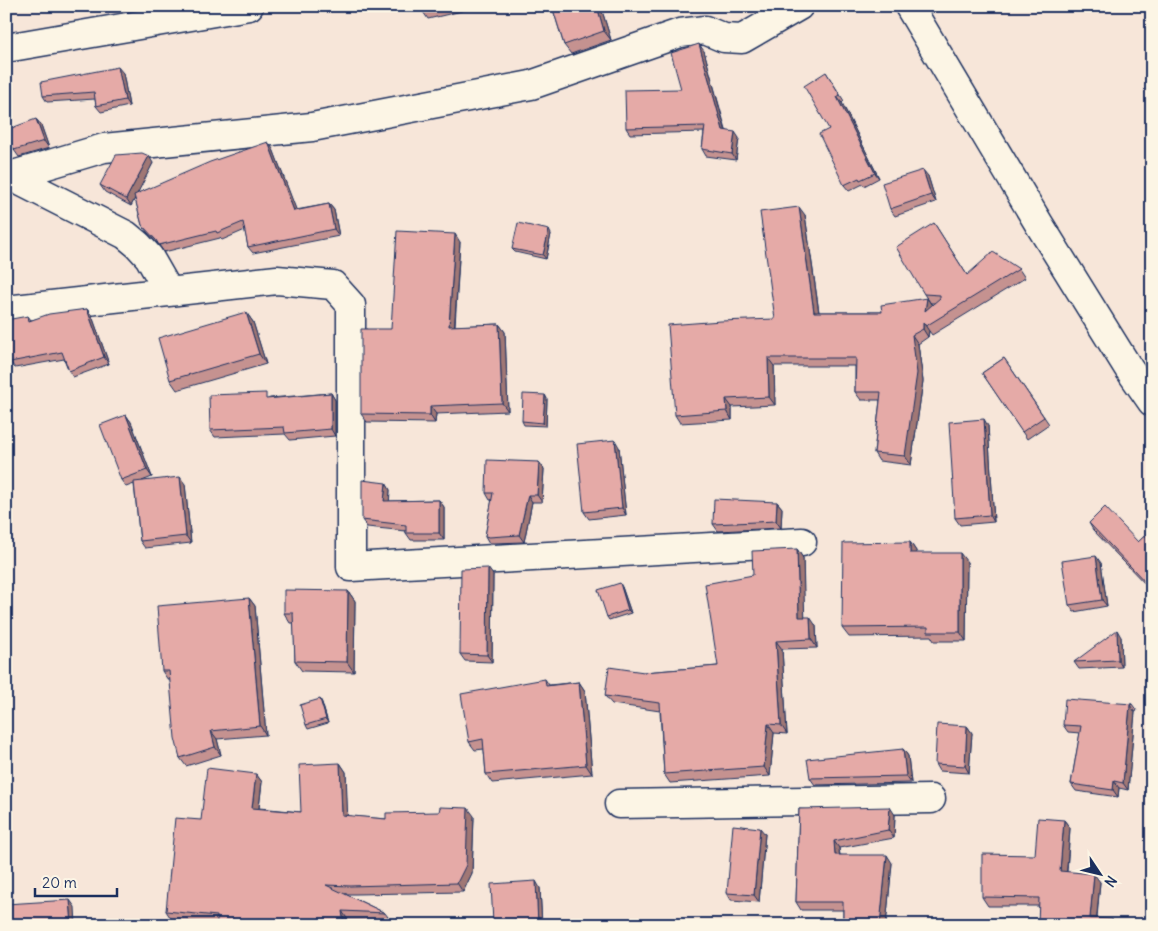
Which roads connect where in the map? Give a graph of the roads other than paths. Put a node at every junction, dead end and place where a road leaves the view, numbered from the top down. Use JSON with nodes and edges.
{"nodes":[{"id":1,"x":249,"y":6,"type":"edge"},
{"id":2,"x":800,"y":6,"type":"edge"},
{"id":3,"x":909,"y":6,"type":"edge"},
{"id":4,"x":6,"y":48,"type":"edge"},
{"id":5,"x":8,"y":175,"type":"edge"},
{"id":6,"x":170,"y":292,"type":"junction"},
{"id":7,"x":6,"y":310,"type":"edge"},
{"id":8,"x":1152,"y":402,"type":"edge"},
{"id":9,"x":802,"y":542,"type":"dead end"},
{"id":10,"x":931,"y":799,"type":"dead end"},
{"id":11,"x":619,"y":804,"type":"dead end"}],
"edges":[{"from":1,"to":4,"type":"street"},
{"from":2,"to":5,"type":"street"},
{"from":3,"to":8,"type":"street"},
{"from":5,"to":6,"type":"street"},
{"from":6,"to":7,"type":"street"},
{"from":6,"to":9,"type":"street"},
{"from":10,"to":11,"type":"street"}]}
